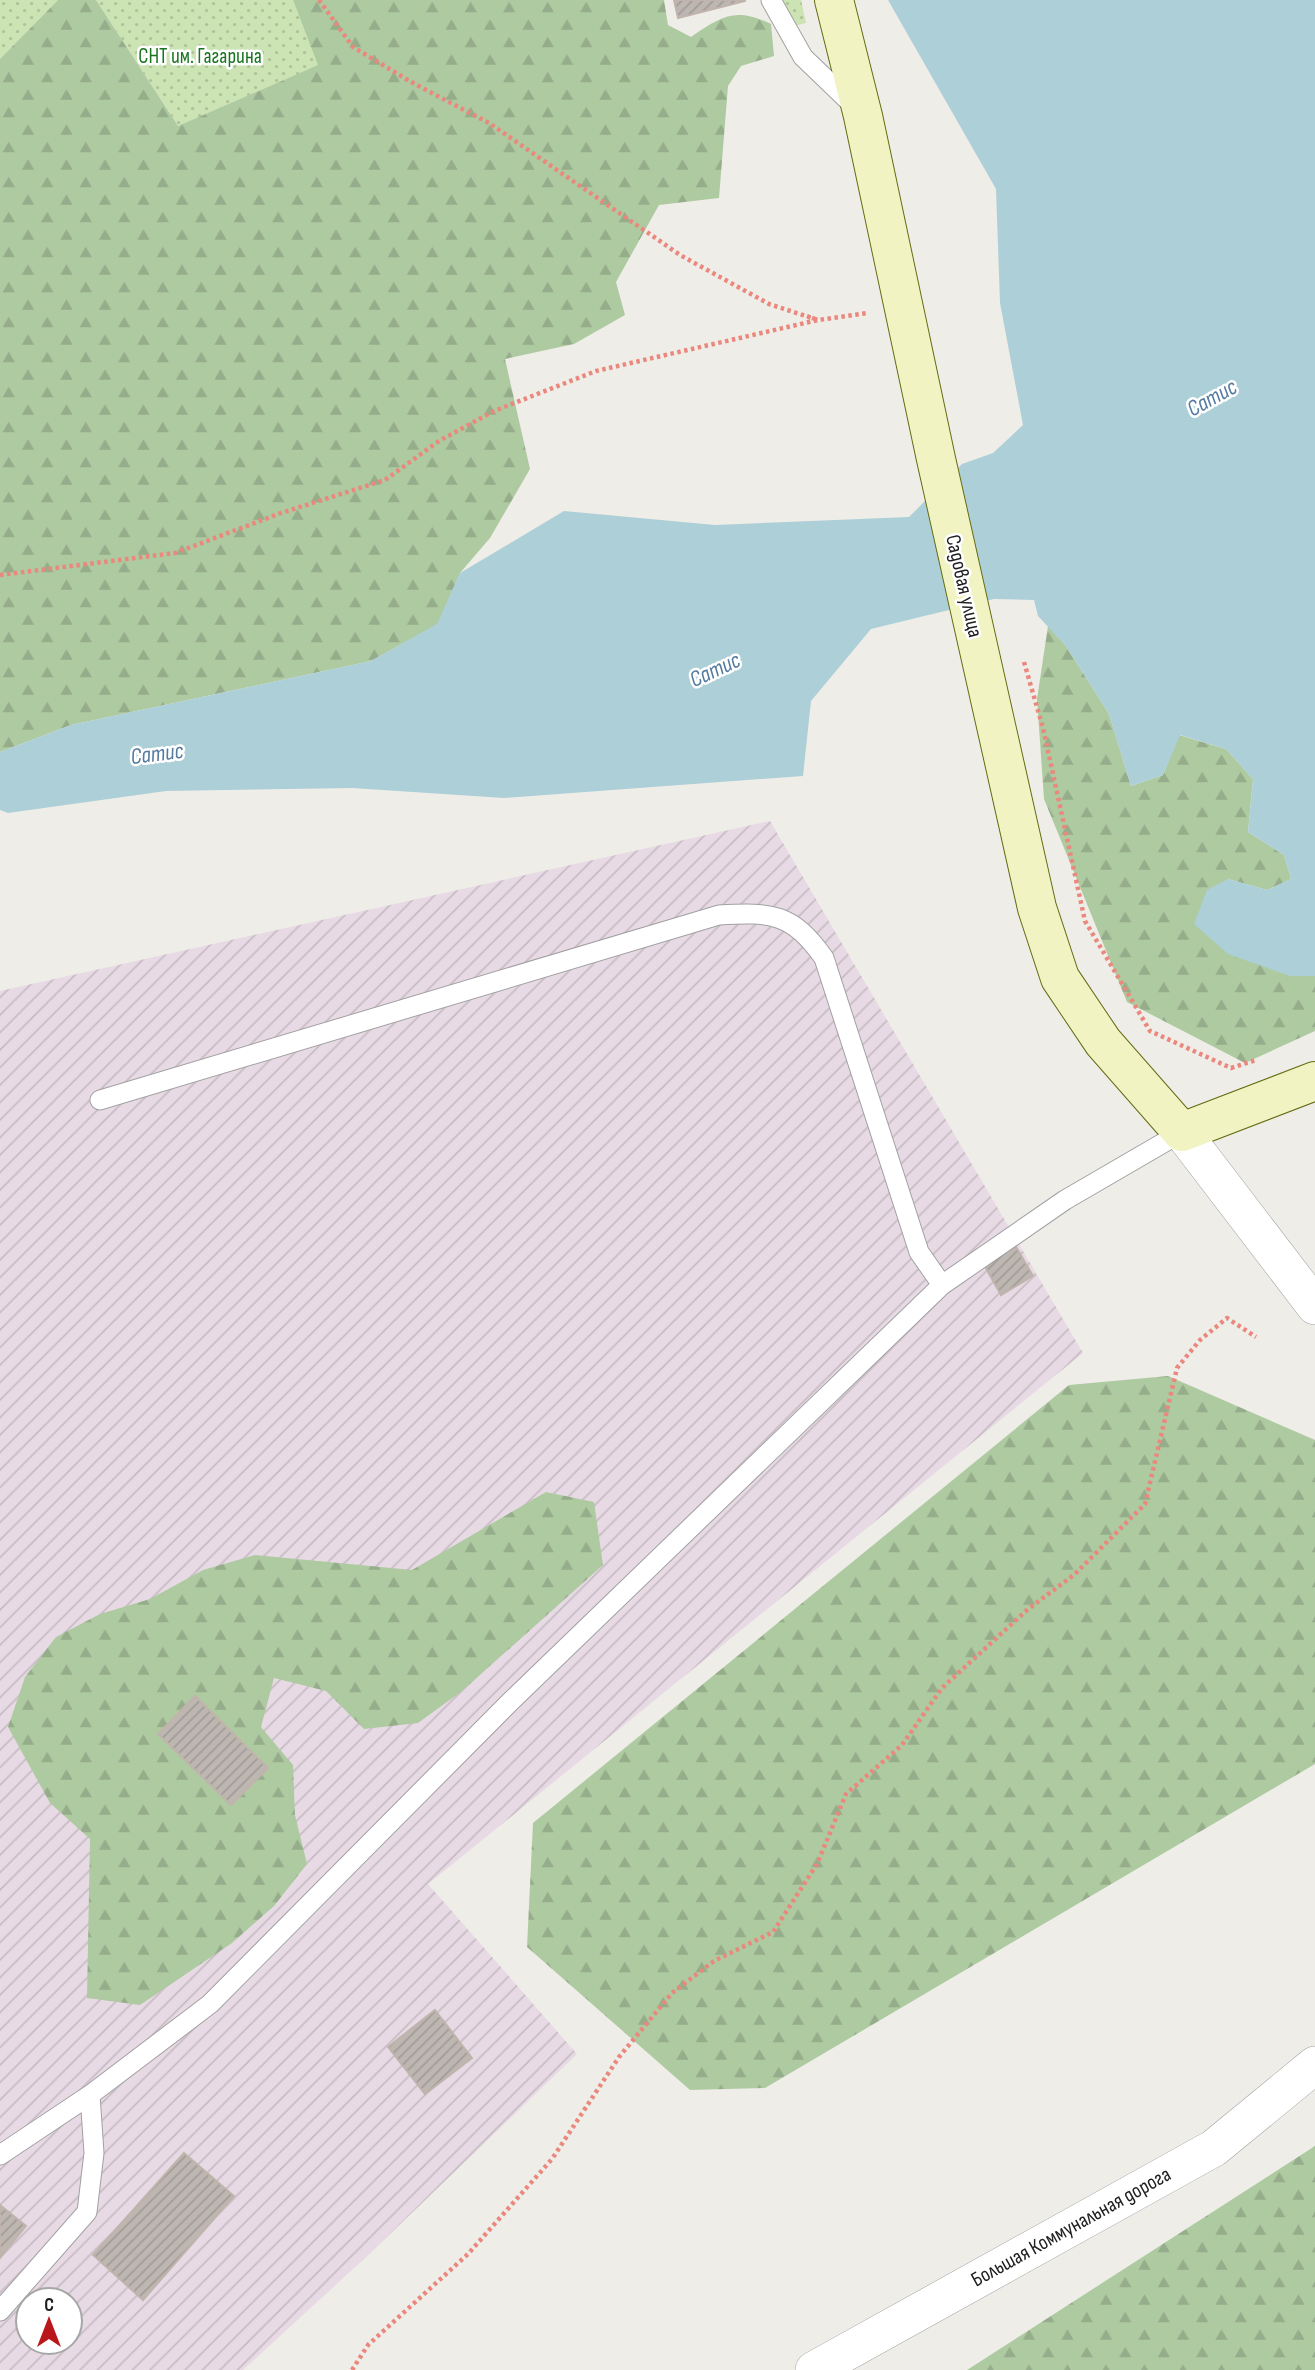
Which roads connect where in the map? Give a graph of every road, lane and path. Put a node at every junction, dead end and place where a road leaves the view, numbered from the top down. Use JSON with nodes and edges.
{"nodes":[{"id":1,"x":319,"y":0,"type":"edge"},
{"id":2,"x":771,"y":0,"type":"edge"},
{"id":3,"x":834,"y":0,"type":"edge"},
{"id":4,"x":863,"y":116,"type":"junction"},
{"id":5,"x":904,"y":308,"type":"junction"},
{"id":6,"x":807,"y":316,"type":"dead end"},
{"id":7,"x":818,"y":320,"type":"junction"},
{"id":8,"x":0,"y":575,"type":"edge"},
{"id":9,"x":1021,"y":653,"type":"dead end"},
{"id":10,"x":1267,"y":1056,"type":"dead end"},
{"id":11,"x":1315,"y":1081,"type":"edge"},
{"id":12,"x":100,"y":1100,"type":"dead end"},
{"id":13,"x":1182,"y":1132,"type":"junction"},
{"id":14,"x":942,"y":1285,"type":"junction"},
{"id":15,"x":1315,"y":1306,"type":"edge"},
{"id":16,"x":1256,"y":1337,"type":"dead end"},
{"id":17,"x":1315,"y":2065,"type":"edge"},
{"id":18,"x":90,"y":2095,"type":"junction"},
{"id":19,"x":0,"y":2155,"type":"edge"},
{"id":20,"x":0,"y":2311,"type":"edge"},
{"id":21,"x":352,"y":2370,"type":"edge"},
{"id":22,"x":814,"y":2370,"type":"edge"}],
"edges":[{"from":1,"to":7,"type":"path"},
{"from":2,"to":4,"type":"lane"},
{"from":3,"to":4,"type":"street","name":"Садовая улица"},
{"from":4,"to":5,"type":"street","name":"Садовая улица"},
{"from":5,"to":7,"type":"path"},
{"from":5,"to":13,"type":"street","name":"Садовая улица"},
{"from":6,"to":7,"type":"path"},
{"from":7,"to":8,"type":"path"},
{"from":9,"to":10,"type":"path"},
{"from":11,"to":13,"type":"street"},
{"from":12,"to":14,"type":"lane"},
{"from":13,"to":14,"type":"lane"},
{"from":13,"to":15,"type":"street"},
{"from":14,"to":18,"type":"lane"},
{"from":16,"to":21,"type":"path"},
{"from":17,"to":22,"type":"street","name":"Большая Коммунальная дорога"},
{"from":18,"to":19,"type":"lane"},
{"from":18,"to":20,"type":"lane"}]}
